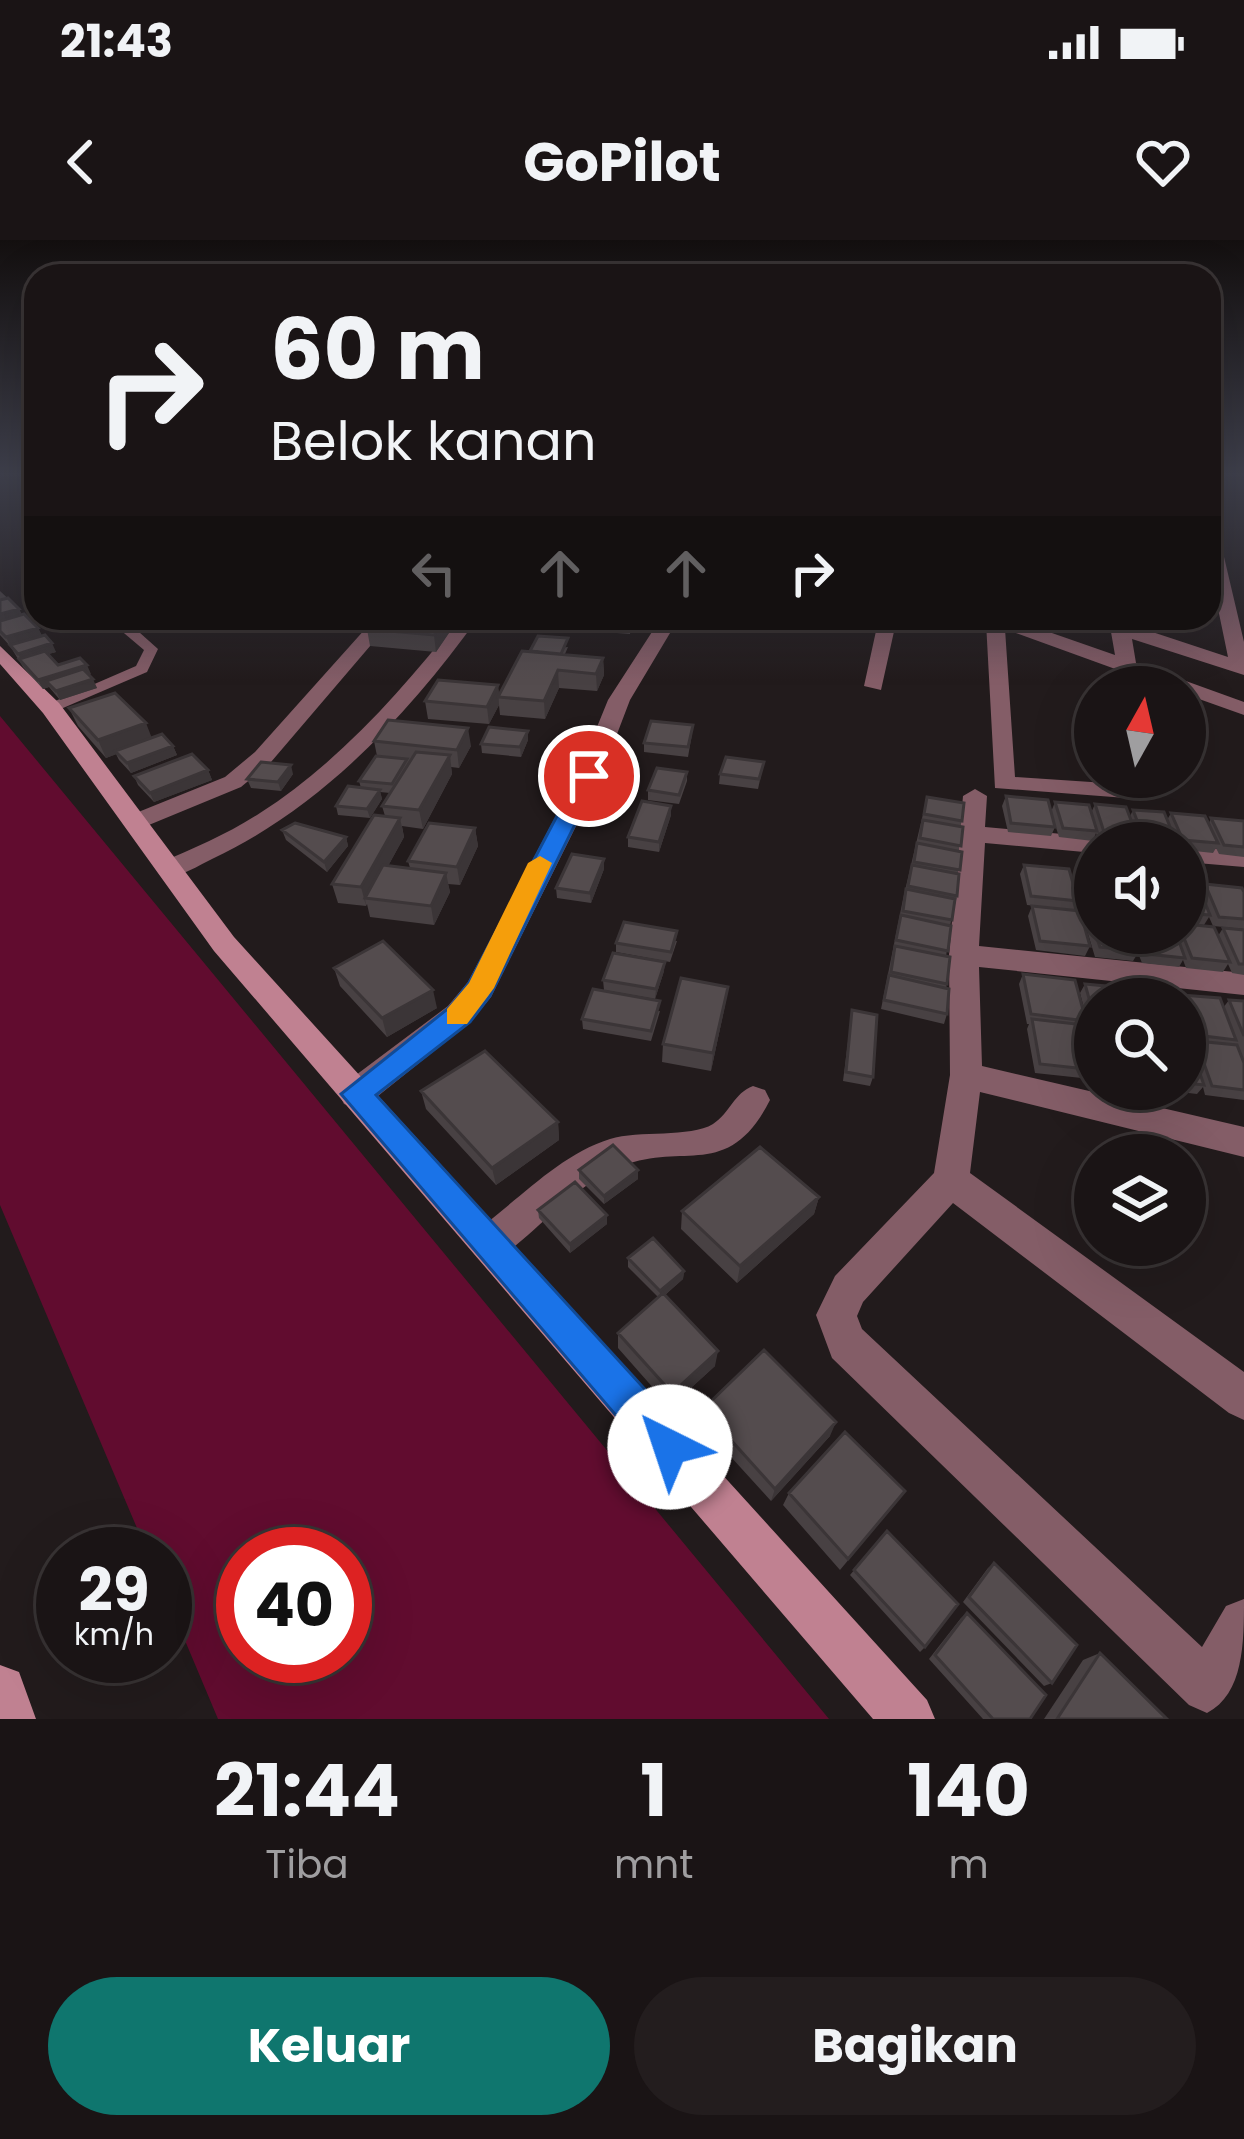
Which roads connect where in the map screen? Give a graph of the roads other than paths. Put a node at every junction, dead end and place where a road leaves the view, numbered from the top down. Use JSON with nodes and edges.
{"nodes":[{"id":1,"x":1221,"y":565,"type":"edge"},
{"id":2,"x":128,"y":630,"type":"edge"},
{"id":3,"x":375,"y":630,"type":"edge"},
{"id":4,"x":460,"y":630,"type":"edge"},
{"id":5,"x":663,"y":630,"type":"edge"},
{"id":6,"x":886,"y":630,"type":"edge"},
{"id":7,"x":994,"y":630,"type":"edge"},
{"id":8,"x":1019,"y":630,"type":"edge"},
{"id":9,"x":1120,"y":630,"type":"edge"},
{"id":10,"x":1126,"y":630,"type":"edge"},
{"id":11,"x":0,"y":652,"type":"edge"},
{"id":12,"x":1106,"y":666,"type":"edge"},
{"id":13,"x":1128,"y":666,"type":"edge"},
{"id":14,"x":1242,"y":669,"type":"edge"},
{"id":15,"x":874,"y":686,"type":"dead end"},
{"id":16,"x":1206,"y":695,"type":"edge"},
{"id":17,"x":51,"y":708,"type":"junction"},
{"id":18,"x":1244,"y":709,"type":"edge"},
{"id":19,"x":1074,"y":788,"type":"edge"},
{"id":20,"x":135,"y":822,"type":"junction"},
{"id":21,"x":1074,"y":840,"type":"edge"},
{"id":22,"x":1206,"y":856,"type":"edge"},
{"id":23,"x":1244,"y":860,"type":"edge"},
{"id":24,"x":169,"y":868,"type":"junction"},
{"id":25,"x":964,"y":955,"type":"junction"},
{"id":26,"x":1244,"y":985,"type":"edge"},
{"id":27,"x":966,"y":1075,"type":"junction"},
{"id":28,"x":356,"y":1094,"type":"junction"},
{"id":29,"x":754,"y":1100,"type":"dead end"},
{"id":30,"x":1244,"y":1142,"type":"edge"},
{"id":31,"x":951,"y":1180,"type":"junction"},
{"id":32,"x":491,"y":1242,"type":"junction"},
{"id":33,"x":1244,"y":1398,"type":"edge"},
{"id":34,"x":1244,"y":1624,"type":"edge"},
{"id":35,"x":0,"y":1691,"type":"edge"},
{"id":36,"x":9,"y":1719,"type":"edge"},
{"id":37,"x":908,"y":1719,"type":"edge"}],
"edges":[{"from":1,"to":14,"type":"street"},
{"from":2,"to":17,"type":"lane"},
{"from":3,"to":20,"type":"street"},
{"from":4,"to":24,"type":"street"},
{"from":5,"to":28,"type":"street"},
{"from":6,"to":15,"type":"street"},
{"from":7,"to":19,"type":"street"},
{"from":8,"to":12,"type":"street"},
{"from":9,"to":13,"type":"street"},
{"from":10,"to":14,"type":"street"},
{"from":11,"to":17,"type":"street"},
{"from":16,"to":18,"type":"street"},
{"from":17,"to":20,"type":"street"},
{"from":20,"to":24,"type":"street"},
{"from":21,"to":25,"type":"street"},
{"from":22,"to":23,"type":"street"},
{"from":24,"to":28,"type":"street"},
{"from":25,"to":26,"type":"street"},
{"from":25,"to":27,"type":"street"},
{"from":27,"to":30,"type":"street"},
{"from":27,"to":31,"type":"street"},
{"from":28,"to":32,"type":"street"},
{"from":29,"to":32,"type":"street"},
{"from":31,"to":33,"type":"street"},
{"from":31,"to":34,"type":"street"},
{"from":32,"to":37,"type":"street"},
{"from":35,"to":36,"type":"street"}]}
